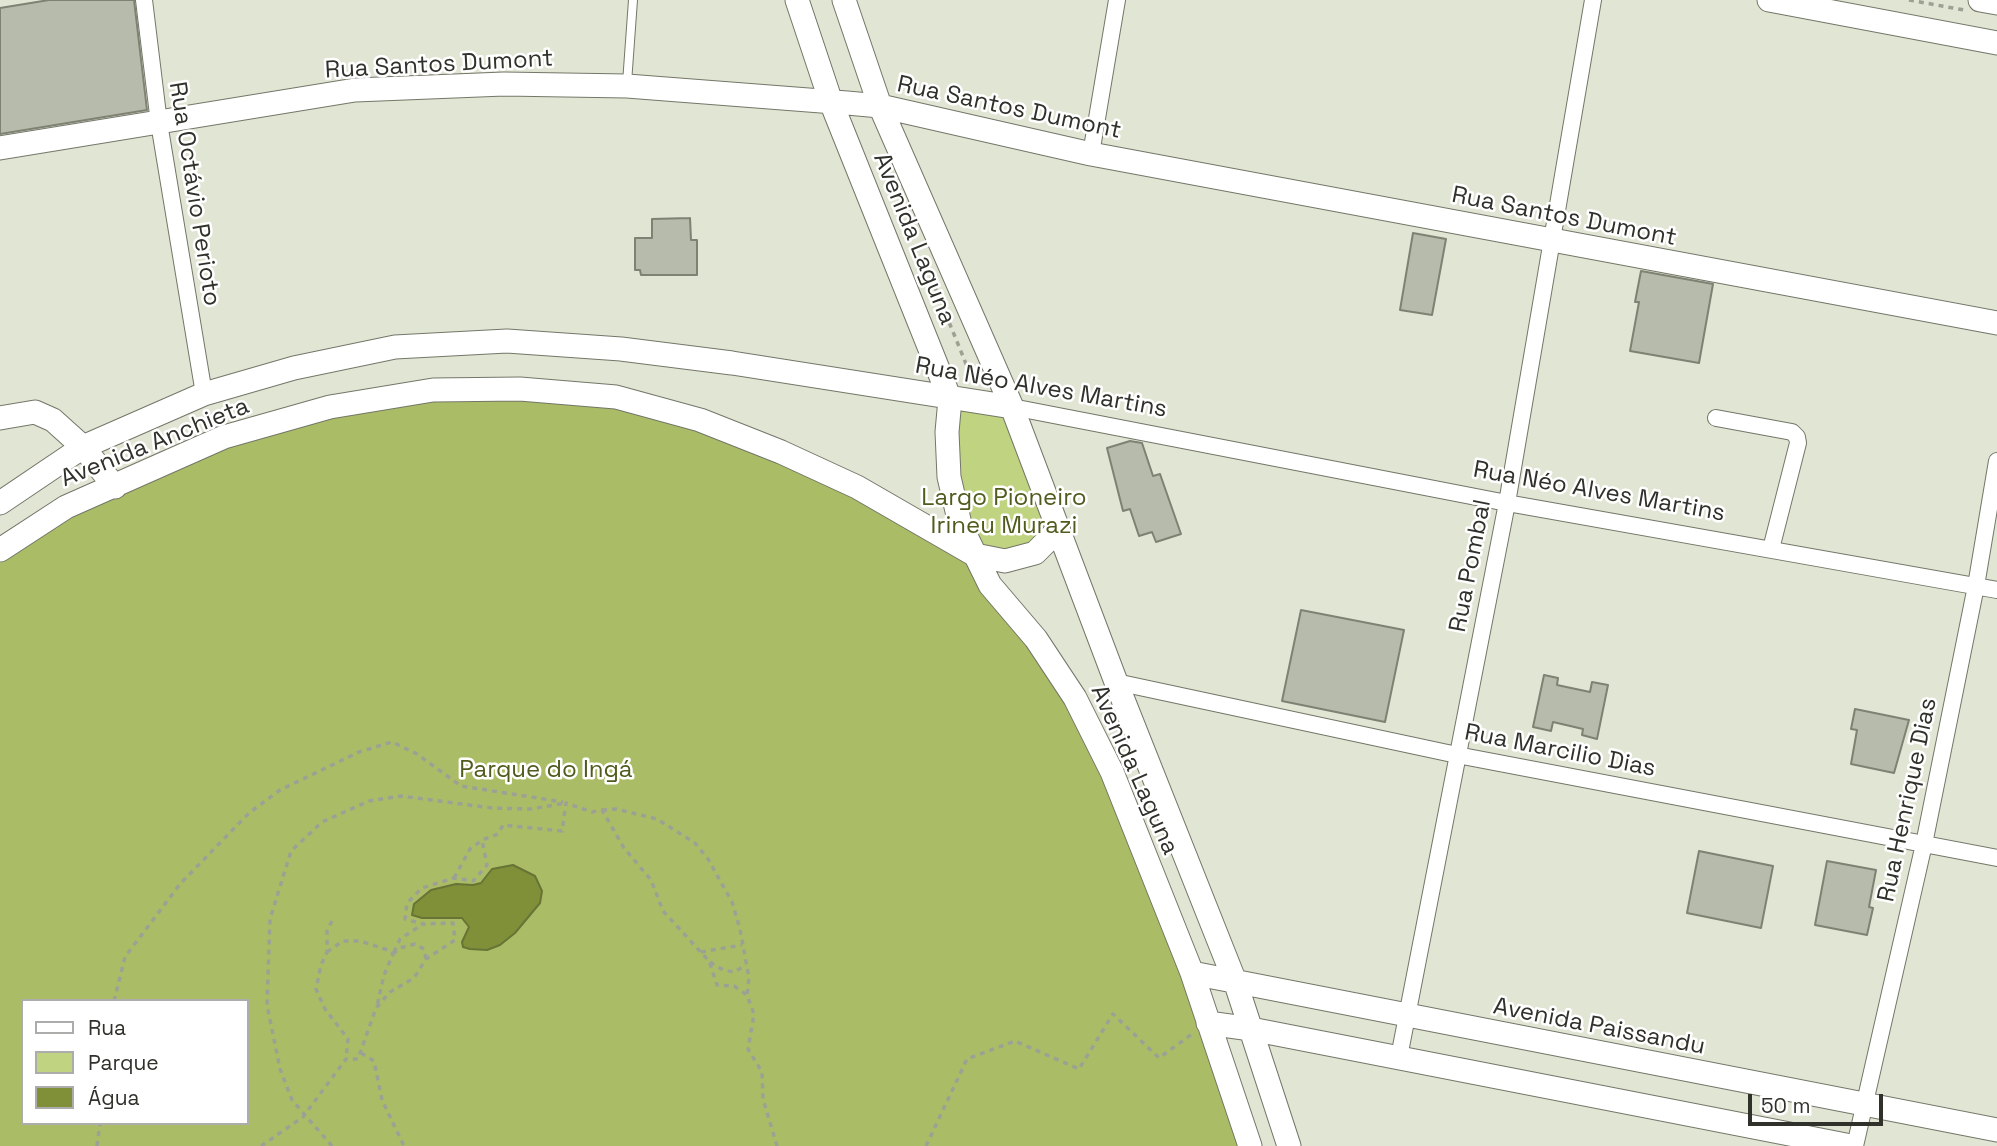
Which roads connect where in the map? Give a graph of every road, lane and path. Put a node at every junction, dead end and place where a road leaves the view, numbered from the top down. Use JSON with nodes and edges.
{"nodes":[{"id":1,"x":144,"y":0,"type":"edge"},
{"id":2,"x":633,"y":0,"type":"edge"},
{"id":3,"x":797,"y":0,"type":"edge"},
{"id":4,"x":844,"y":0,"type":"edge"},
{"id":5,"x":1117,"y":0,"type":"edge"},
{"id":6,"x":1592,"y":0,"type":"edge"},
{"id":7,"x":1769,"y":0,"type":"edge"},
{"id":8,"x":1909,"y":0,"type":"edge"},
{"id":9,"x":1997,"y":3,"type":"edge"},
{"id":10,"x":1976,"y":5,"type":"edge"},
{"id":11,"x":1997,"y":43,"type":"edge"},
{"id":12,"x":627,"y":86,"type":"junction"},
{"id":13,"x":831,"y":102,"type":"junction"},
{"id":14,"x":880,"y":106,"type":"junction"},
{"id":15,"x":159,"y":123,"type":"junction"},
{"id":16,"x":0,"y":148,"type":"edge"},
{"id":17,"x":1091,"y":154,"type":"junction"},
{"id":18,"x":1551,"y":242,"type":"junction"},
{"id":19,"x":1997,"y":323,"type":"edge"},
{"id":20,"x":204,"y":394,"type":"junction"},
{"id":21,"x":950,"y":399,"type":"junction"},
{"id":22,"x":1012,"y":407,"type":"junction"},
{"id":23,"x":0,"y":418,"type":"edge"},
{"id":24,"x":1716,"y":418,"type":"dead end"},
{"id":25,"x":83,"y":447,"type":"junction"},
{"id":26,"x":1997,"y":461,"type":"edge"},
{"id":27,"x":115,"y":487,"type":"junction"},
{"id":28,"x":0,"y":503,"type":"edge"},
{"id":29,"x":1507,"y":503,"type":"junction"},
{"id":30,"x":1058,"y":530,"type":"junction"},
{"id":31,"x":1771,"y":549,"type":"junction"},
{"id":32,"x":0,"y":550,"type":"edge"},
{"id":33,"x":975,"y":555,"type":"junction"},
{"id":34,"x":1976,"y":586,"type":"junction"},
{"id":35,"x":1997,"y":590,"type":"edge"},
{"id":36,"x":1116,"y":682,"type":"junction"},
{"id":37,"x":1457,"y":755,"type":"junction"},
{"id":38,"x":566,"y":803,"type":"junction"},
{"id":39,"x":602,"y":810,"type":"junction"},
{"id":40,"x":482,"y":840,"type":"junction"},
{"id":41,"x":1924,"y":844,"type":"junction"},
{"id":42,"x":1997,"y":858,"type":"edge"},
{"id":43,"x":454,"y":878,"type":"junction"},
{"id":44,"x":332,"y":921,"type":"dead end"},
{"id":45,"x":423,"y":924,"type":"junction"},
{"id":46,"x":742,"y":945,"type":"junction"},
{"id":47,"x":327,"y":952,"type":"junction"},
{"id":48,"x":701,"y":952,"type":"junction"},
{"id":49,"x":393,"y":954,"type":"junction"},
{"id":50,"x":426,"y":959,"type":"junction"},
{"id":51,"x":709,"y":961,"type":"junction"},
{"id":52,"x":746,"y":965,"type":"junction"},
{"id":53,"x":1192,"y":973,"type":"junction"},
{"id":54,"x":1236,"y":984,"type":"junction"},
{"id":55,"x":747,"y":995,"type":"junction"},
{"id":56,"x":114,"y":999,"type":"edge"},
{"id":57,"x":376,"y":1008,"type":"junction"},
{"id":58,"x":1408,"y":1017,"type":"junction"},
{"id":59,"x":1208,"y":1023,"type":"junction"},
{"id":60,"x":1251,"y":1028,"type":"junction"},
{"id":61,"x":360,"y":1052,"type":"junction"},
{"id":62,"x":1399,"y":1057,"type":"junction"},
{"id":63,"x":346,"y":1059,"type":"junction"},
{"id":64,"x":1864,"y":1105,"type":"junction"},
{"id":65,"x":303,"y":1117,"type":"junction"},
{"id":66,"x":100,"y":1125,"type":"edge"},
{"id":67,"x":1997,"y":1130,"type":"edge"},
{"id":68,"x":97,"y":1146,"type":"edge"},
{"id":69,"x":261,"y":1146,"type":"edge"},
{"id":70,"x":332,"y":1146,"type":"edge"},
{"id":71,"x":404,"y":1146,"type":"edge"},
{"id":72,"x":777,"y":1146,"type":"edge"},
{"id":73,"x":926,"y":1146,"type":"edge"},
{"id":74,"x":1250,"y":1146,"type":"edge"},
{"id":75,"x":1289,"y":1146,"type":"edge"},
{"id":76,"x":1853,"y":1146,"type":"edge"}],
"edges":[{"from":1,"to":15,"type":"street","name":"Rua Octávio Perioto"},
{"from":2,"to":12,"type":"lane"},
{"from":3,"to":13,"type":"main road","name":"Avenida Laguna"},
{"from":4,"to":14,"type":"main road","name":"Avenida Laguna"},
{"from":5,"to":17,"type":"street"},
{"from":6,"to":18,"type":"street","name":"Rua Pombal"},
{"from":7,"to":11,"type":"main road"},
{"from":8,"to":10,"type":"path"},
{"from":9,"to":10,"type":"main road"},
{"from":12,"to":13,"type":"main road","name":"Rua Santos Dumont"},
{"from":12,"to":15,"type":"main road","name":"Rua Santos Dumont"},
{"from":13,"to":14,"type":"main road","name":"Rua Santos Dumont"},
{"from":13,"to":21,"type":"main road","name":"Avenida Laguna"},
{"from":14,"to":17,"type":"main road","name":"Rua Santos Dumont"},
{"from":14,"to":22,"type":"main road","name":"Avenida Laguna"},
{"from":15,"to":16,"type":"main road","name":"Rua Santos Dumont"},
{"from":15,"to":20,"type":"street","name":"Rua Octávio Perioto"},
{"from":17,"to":18,"type":"main road","name":"Rua Santos Dumont"},
{"from":18,"to":19,"type":"main road","name":"Rua Santos Dumont"},
{"from":18,"to":29,"type":"street","name":"Rua Pombal"},
{"from":20,"to":21,"type":"main road","name":"Rua Néo Alves Martins"},
{"from":20,"to":25,"type":"main road","name":"Rua Néo Alves Martins"},
{"from":21,"to":22,"type":"main road","name":"Rua Néo Alves Martins"},
{"from":21,"to":33,"type":"main road","name":"Avenida Laguna"},
{"from":22,"to":29,"type":"street","name":"Rua Néo Alves Martins"},
{"from":22,"to":30,"type":"main road","name":"Avenida Laguna"},
{"from":23,"to":25,"type":"main road"},
{"from":24,"to":31,"type":"street"},
{"from":25,"to":27,"type":"main road"},
{"from":25,"to":28,"type":"main road","name":"Avenida Anchieta"},
{"from":26,"to":34,"type":"street","name":"Rua Henrique Dias"},
{"from":27,"to":32,"type":"main road","name":"Avenida Anchieta"},
{"from":27,"to":33,"type":"main road","name":"Avenida Anchieta"},
{"from":29,"to":31,"type":"street","name":"Rua Néo Alves Martins"},
{"from":29,"to":37,"type":"street","name":"Rua Pombal"},
{"from":30,"to":33,"type":"main road"},
{"from":30,"to":36,"type":"main road","name":"Avenida Laguna"},
{"from":31,"to":34,"type":"street","name":"Rua Néo Alves Martins"},
{"from":33,"to":53,"type":"main road","name":"Avenida Laguna"},
{"from":34,"to":35,"type":"street","name":"Rua Néo Alves Martins"},
{"from":34,"to":41,"type":"street","name":"Rua Henrique Dias"},
{"from":36,"to":37,"type":"street","name":"Rua Marcilio Dias"},
{"from":36,"to":54,"type":"main road","name":"Avenida Laguna"},
{"from":37,"to":41,"type":"street","name":"Rua Marcilio Dias"},
{"from":37,"to":58,"type":"street","name":"Rua Pombal"},
{"from":38,"to":39,"type":"path"},
{"from":38,"to":40,"type":"path"},
{"from":38,"to":56,"type":"path"},
{"from":38,"to":65,"type":"path"},
{"from":39,"to":46,"type":"path"},
{"from":39,"to":48,"type":"path"},
{"from":40,"to":43,"type":"path"},
{"from":40,"to":43,"type":"path"},
{"from":41,"to":42,"type":"street","name":"Rua Marcilio Dias"},
{"from":41,"to":64,"type":"street","name":"Rua Henrique Dias"},
{"from":43,"to":45,"type":"path"},
{"from":44,"to":47,"type":"path"},
{"from":45,"to":49,"type":"path"},
{"from":45,"to":50,"type":"path"},
{"from":46,"to":48,"type":"path"},
{"from":46,"to":52,"type":"path"},
{"from":47,"to":49,"type":"path"},
{"from":47,"to":63,"type":"path"},
{"from":48,"to":51,"type":"path"},
{"from":49,"to":50,"type":"path"},
{"from":49,"to":57,"type":"path"},
{"from":50,"to":57,"type":"path"},
{"from":51,"to":52,"type":"path"},
{"from":51,"to":55,"type":"path"},
{"from":52,"to":55,"type":"path"},
{"from":53,"to":54,"type":"main road","name":"Avenida Paissandu"},
{"from":53,"to":59,"type":"main road","name":"Avenida Laguna"},
{"from":54,"to":58,"type":"main road","name":"Avenida Paissandu"},
{"from":54,"to":60,"type":"main road","name":"Avenida Laguna"},
{"from":55,"to":72,"type":"path"},
{"from":57,"to":61,"type":"path"},
{"from":58,"to":62,"type":"street","name":"Rua Pombal"},
{"from":58,"to":64,"type":"main road","name":"Avenida Paissandu"},
{"from":59,"to":60,"type":"main road"},
{"from":59,"to":73,"type":"path"},
{"from":59,"to":74,"type":"main road","name":"Avenida Laguna"},
{"from":60,"to":62,"type":"main road"},
{"from":60,"to":75,"type":"main road","name":"Avenida Laguna"},
{"from":61,"to":63,"type":"path"},
{"from":61,"to":71,"type":"path"},
{"from":62,"to":76,"type":"main road"},
{"from":63,"to":65,"type":"path"},
{"from":64,"to":67,"type":"main road","name":"Avenida Paissandu"},
{"from":64,"to":76,"type":"street","name":"Rua Henrique Dias"},
{"from":65,"to":69,"type":"path"},
{"from":65,"to":70,"type":"path"},
{"from":66,"to":68,"type":"path"}]}
